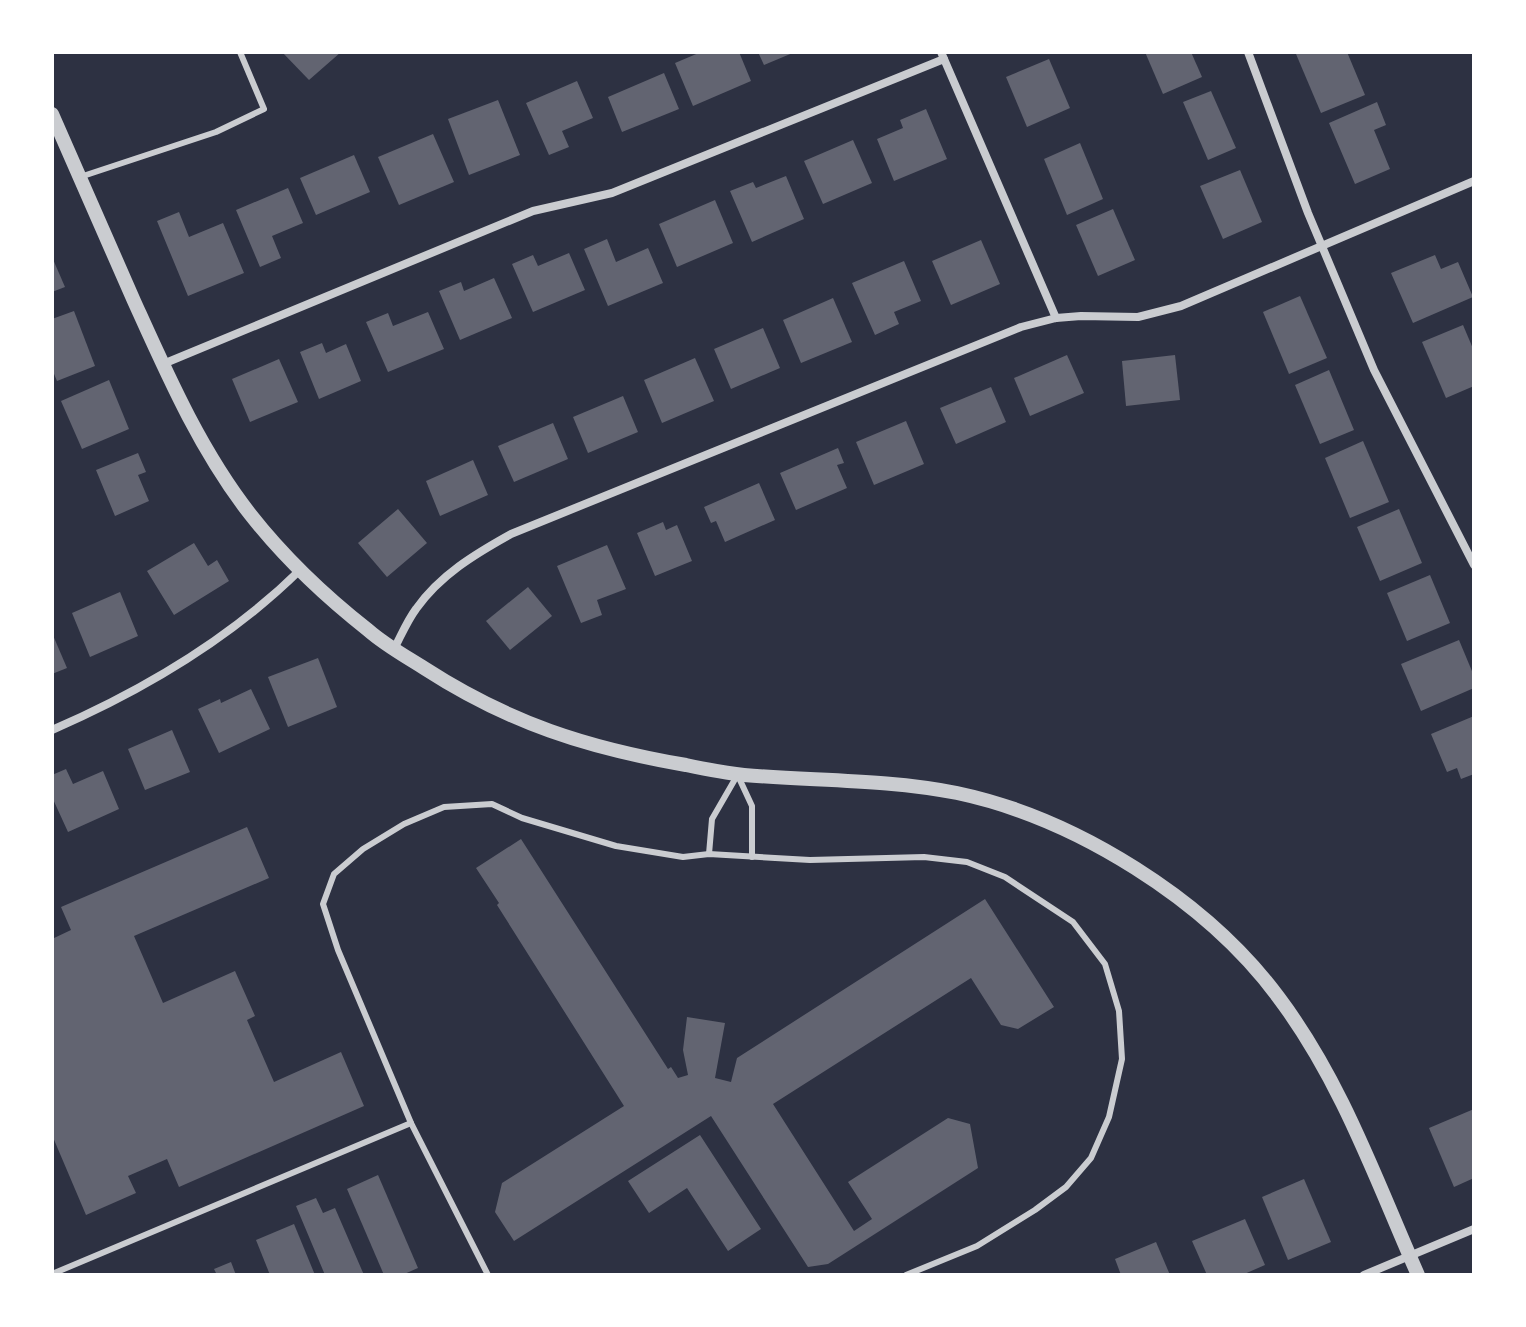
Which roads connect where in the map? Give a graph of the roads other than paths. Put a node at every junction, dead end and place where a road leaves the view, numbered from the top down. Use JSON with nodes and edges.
{"nodes":[{"id":1,"x":240,"y":52,"type":"edge"},
{"id":2,"x":1248,"y":52,"type":"edge"},
{"id":3,"x":942,"y":56,"type":"edge"},
{"id":4,"x":52,"y":114,"type":"edge"},
{"id":5,"x":80,"y":177,"type":"junction"},
{"id":6,"x":1474,"y":181,"type":"edge"},
{"id":7,"x":1322,"y":246,"type":"junction"},
{"id":8,"x":1056,"y":318,"type":"junction"},
{"id":9,"x":163,"y":364,"type":"junction"},
{"id":10,"x":1474,"y":565,"type":"edge"},
{"id":11,"x":301,"y":569,"type":"junction"},
{"id":12,"x":394,"y":649,"type":"junction"},
{"id":13,"x":52,"y":730,"type":"edge"},
{"id":14,"x":738,"y":774,"type":"junction"},
{"id":15,"x":709,"y":854,"type":"junction"},
{"id":16,"x":752,"y":857,"type":"junction"},
{"id":17,"x":411,"y":1123,"type":"junction"},
{"id":18,"x":1474,"y":1229,"type":"edge"},
{"id":19,"x":1410,"y":1255,"type":"junction"},
{"id":20,"x":52,"y":1273,"type":"edge"},
{"id":21,"x":488,"y":1275,"type":"edge"},
{"id":22,"x":906,"y":1275,"type":"edge"},
{"id":23,"x":1364,"y":1275,"type":"edge"},
{"id":24,"x":1418,"y":1275,"type":"edge"}],
"edges":[{"from":1,"to":5,"type":"lane"},
{"from":2,"to":7,"type":"street"},
{"from":3,"to":8,"type":"street"},
{"from":3,"to":9,"type":"street"},
{"from":4,"to":5,"type":"street"},
{"from":5,"to":9,"type":"street"},
{"from":6,"to":7,"type":"street"},
{"from":7,"to":8,"type":"street"},
{"from":7,"to":10,"type":"street"},
{"from":8,"to":12,"type":"street"},
{"from":9,"to":11,"type":"street"},
{"from":11,"to":12,"type":"street"},
{"from":11,"to":13,"type":"street"},
{"from":12,"to":14,"type":"street"},
{"from":14,"to":15,"type":"lane"},
{"from":14,"to":16,"type":"lane"},
{"from":14,"to":19,"type":"street"},
{"from":15,"to":16,"type":"lane"},
{"from":15,"to":17,"type":"lane"},
{"from":16,"to":22,"type":"lane"},
{"from":17,"to":20,"type":"lane"},
{"from":17,"to":21,"type":"lane"},
{"from":18,"to":19,"type":"street"},
{"from":19,"to":23,"type":"street"},
{"from":19,"to":24,"type":"street"}]}
